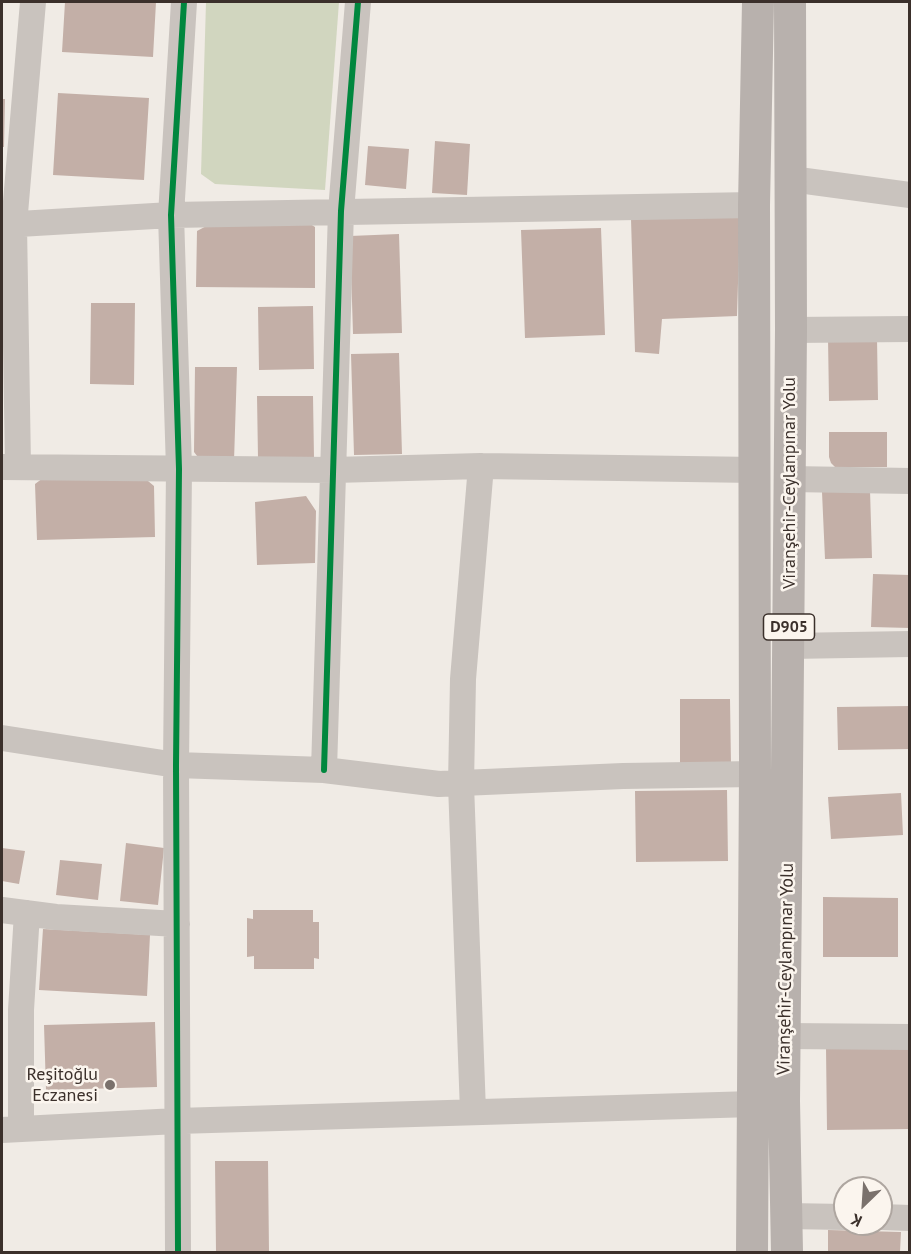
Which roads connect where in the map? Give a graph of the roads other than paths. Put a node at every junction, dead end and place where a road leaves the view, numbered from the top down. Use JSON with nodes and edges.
{"nodes":[{"id":1,"x":33,"y":2,"type":"edge"},
{"id":2,"x":184,"y":2,"type":"edge"},
{"id":3,"x":358,"y":2,"type":"edge"},
{"id":4,"x":758,"y":2,"type":"edge"},
{"id":5,"x":790,"y":2,"type":"edge"},
{"id":6,"x":791,"y":179,"type":"junction"},
{"id":7,"x":909,"y":195,"type":"edge"},
{"id":8,"x":754,"y":205,"type":"junction"},
{"id":9,"x":341,"y":211,"type":"junction"},
{"id":10,"x":171,"y":215,"type":"junction"},
{"id":11,"x":8,"y":225,"type":"edge"},
{"id":12,"x":909,"y":329,"type":"edge"},
{"id":13,"x":791,"y":330,"type":"junction"},
{"id":14,"x":10,"y":466,"type":"edge"},
{"id":15,"x":481,"y":466,"type":"junction"},
{"id":16,"x":179,"y":469,"type":"junction"},
{"id":17,"x":334,"y":470,"type":"junction"},
{"id":18,"x":756,"y":470,"type":"junction"},
{"id":19,"x":790,"y":478,"type":"junction"},
{"id":20,"x":909,"y":481,"type":"edge"},
{"id":21,"x":909,"y":644,"type":"edge"},
{"id":22,"x":789,"y":646,"type":"junction"},
{"id":23,"x":2,"y":738,"type":"edge"},
{"id":24,"x":176,"y":765,"type":"junction"},
{"id":25,"x":324,"y":770,"type":"junction"},
{"id":26,"x":755,"y":774,"type":"junction"},
{"id":27,"x":461,"y":784,"type":"junction"},
{"id":28,"x":2,"y":910,"type":"edge"},
{"id":29,"x":27,"y":913,"type":"junction"},
{"id":30,"x":177,"y":924,"type":"junction"},
{"id":31,"x":785,"y":1036,"type":"junction"},
{"id":32,"x":909,"y":1037,"type":"edge"},
{"id":33,"x":753,"y":1104,"type":"junction"},
{"id":34,"x":473,"y":1112,"type":"junction"},
{"id":35,"x":177,"y":1121,"type":"junction"},
{"id":36,"x":11,"y":1130,"type":"edge"},
{"id":37,"x":787,"y":1216,"type":"junction"},
{"id":38,"x":833,"y":1217,"type":"edge"},
{"id":39,"x":893,"y":1217,"type":"edge"},
{"id":40,"x":909,"y":1218,"type":"edge"},
{"id":41,"x":178,"y":1252,"type":"edge"},
{"id":42,"x":752,"y":1252,"type":"edge"},
{"id":43,"x":787,"y":1252,"type":"edge"}],
"edges":[{"from":1,"to":11,"type":"street"},
{"from":2,"to":10,"type":"street"},
{"from":3,"to":9,"type":"street"},
{"from":4,"to":8,"type":"main road","name":"Viranşehir-Ceylanpınar Yolu","number":"D905"},
{"from":5,"to":6,"type":"main road","name":"Viranşehir-Ceylanpınar Yolu","number":"D905"},
{"from":6,"to":7,"type":"street"},
{"from":6,"to":13,"type":"main road","name":"Viranşehir-Ceylanpınar Yolu","number":"D905"},
{"from":8,"to":9,"type":"street"},
{"from":8,"to":18,"type":"main road","name":"Viranşehir-Ceylanpınar Yolu","number":"D905"},
{"from":9,"to":10,"type":"street"},
{"from":9,"to":17,"type":"street"},
{"from":10,"to":11,"type":"street"},
{"from":10,"to":16,"type":"street"},
{"from":11,"to":14,"type":"street"},
{"from":12,"to":13,"type":"street"},
{"from":13,"to":19,"type":"main road","name":"Viranşehir-Ceylanpınar Yolu","number":"D905"},
{"from":14,"to":16,"type":"street"},
{"from":15,"to":17,"type":"street"},
{"from":15,"to":18,"type":"street"},
{"from":15,"to":27,"type":"street"},
{"from":16,"to":17,"type":"street"},
{"from":16,"to":24,"type":"street"},
{"from":17,"to":25,"type":"street"},
{"from":18,"to":26,"type":"main road","name":"Viranşehir-Ceylanpınar Yolu","number":"D905"},
{"from":19,"to":20,"type":"street"},
{"from":19,"to":22,"type":"main road","name":"Viranşehir-Ceylanpınar Yolu","number":"D905"},
{"from":21,"to":22,"type":"street"},
{"from":22,"to":31,"type":"main road","name":"Viranşehir-Ceylanpınar Yolu","number":"D905"},
{"from":23,"to":24,"type":"street"},
{"from":24,"to":25,"type":"street"},
{"from":24,"to":30,"type":"street"},
{"from":25,"to":27,"type":"street"},
{"from":26,"to":27,"type":"street"},
{"from":26,"to":33,"type":"main road","name":"Viranşehir-Ceylanpınar Yolu","number":"D905"},
{"from":27,"to":34,"type":"street"},
{"from":28,"to":29,"type":"street"},
{"from":29,"to":30,"type":"street"},
{"from":29,"to":36,"type":"street"},
{"from":30,"to":35,"type":"street"},
{"from":31,"to":32,"type":"street"},
{"from":31,"to":37,"type":"main road","name":"Viranşehir-Ceylanpınar Yolu","number":"D905"},
{"from":33,"to":34,"type":"street"},
{"from":33,"to":42,"type":"main road","name":"Viranşehir-Ceylanpınar Yolu","number":"D905"},
{"from":34,"to":35,"type":"street"},
{"from":35,"to":36,"type":"street"},
{"from":35,"to":41,"type":"street"},
{"from":37,"to":38,"type":"street"},
{"from":37,"to":43,"type":"main road","name":"Viranşehir-Ceylanpınar Yolu","number":"D905"},
{"from":39,"to":40,"type":"street"}]}
